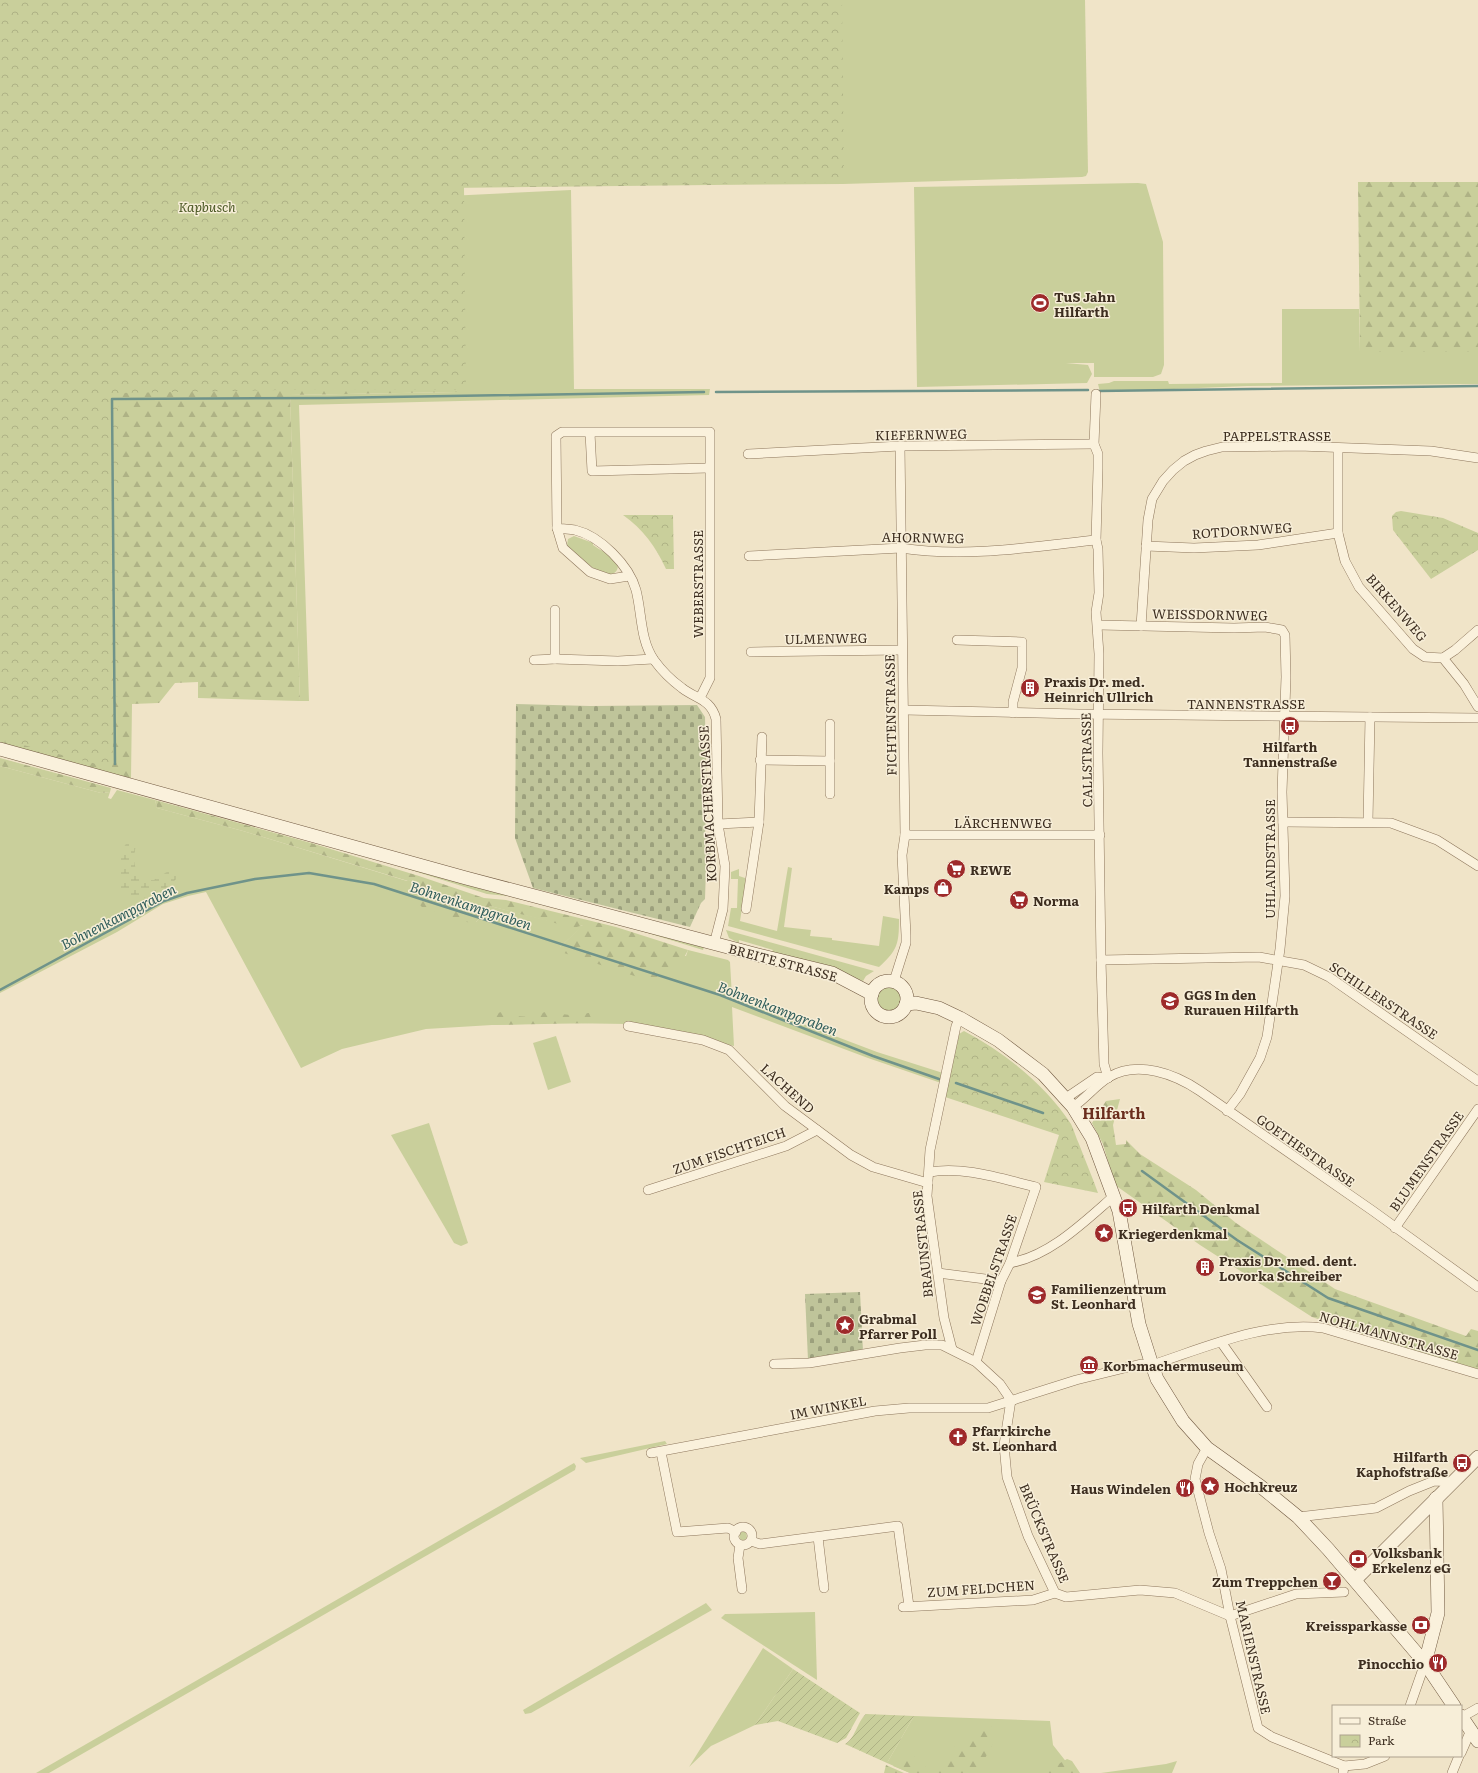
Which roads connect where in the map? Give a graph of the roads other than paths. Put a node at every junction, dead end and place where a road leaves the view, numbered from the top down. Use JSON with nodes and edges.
{"nodes":[{"id":1,"x":1096,"y":394,"type":"dead end"},
{"id":2,"x":590,"y":433,"type":"junction"},
{"id":3,"x":1094,"y":444,"type":"junction"},
{"id":4,"x":900,"y":446,"type":"junction"},
{"id":5,"x":1338,"y":448,"type":"junction"},
{"id":6,"x":748,"y":454,"type":"dead end"},
{"id":7,"x":1478,"y":458,"type":"edge"},
{"id":8,"x":709,"y":468,"type":"junction"},
{"id":9,"x":557,"y":528,"type":"junction"},
{"id":10,"x":1338,"y":533,"type":"junction"},
{"id":11,"x":1096,"y":540,"type":"junction"},
{"id":12,"x":1146,"y":546,"type":"junction"},
{"id":13,"x":901,"y":548,"type":"junction"},
{"id":14,"x":749,"y":556,"type":"dead end"},
{"id":15,"x":629,"y":576,"type":"junction"},
{"id":16,"x":555,"y":610,"type":"dead end"},
{"id":17,"x":1099,"y":625,"type":"junction"},
{"id":18,"x":1141,"y":626,"type":"junction"},
{"id":19,"x":1478,"y":630,"type":"edge"},
{"id":20,"x":957,"y":640,"type":"dead end"},
{"id":21,"x":902,"y":650,"type":"junction"},
{"id":22,"x":751,"y":652,"type":"dead end"},
{"id":23,"x":1443,"y":658,"type":"junction"},
{"id":24,"x":653,"y":659,"type":"junction"},
{"id":25,"x":534,"y":660,"type":"dead end"},
{"id":26,"x":555,"y":660,"type":"junction"},
{"id":27,"x":700,"y":698,"type":"junction"},
{"id":28,"x":1478,"y":707,"type":"edge"},
{"id":29,"x":904,"y":710,"type":"junction"},
{"id":30,"x":1013,"y":713,"type":"junction"},
{"id":31,"x":1098,"y":714,"type":"junction"},
{"id":32,"x":1285,"y":716,"type":"junction"},
{"id":33,"x":1370,"y":717,"type":"junction"},
{"id":34,"x":1478,"y":718,"type":"edge"},
{"id":35,"x":830,"y":724,"type":"dead end"},
{"id":36,"x":762,"y":737,"type":"dead end"},
{"id":37,"x":0,"y":749,"type":"edge"},
{"id":38,"x":760,"y":760,"type":"junction"},
{"id":39,"x":830,"y":761,"type":"junction"},
{"id":40,"x":830,"y":794,"type":"dead end"},
{"id":41,"x":759,"y":822,"type":"junction"},
{"id":42,"x":1283,"y":822,"type":"junction"},
{"id":43,"x":1368,"y":822,"type":"junction"},
{"id":44,"x":718,"y":824,"type":"junction"},
{"id":45,"x":905,"y":835,"type":"junction"},
{"id":46,"x":1100,"y":835,"type":"junction"},
{"id":47,"x":1478,"y":866,"type":"edge"},
{"id":48,"x":746,"y":909,"type":"dead end"},
{"id":49,"x":714,"y":944,"type":"junction"},
{"id":50,"x":1101,"y":960,"type":"junction"},
{"id":51,"x":1278,"y":960,"type":"junction"},
{"id":52,"x":894,"y":981,"type":"junction"},
{"id":53,"x":872,"y":994,"type":"junction"},
{"id":54,"x":906,"y":1004,"type":"junction"},
{"id":55,"x":960,"y":1018,"type":"junction"},
{"id":56,"x":628,"y":1026,"type":"dead end"},
{"id":57,"x":1108,"y":1078,"type":"junction"},
{"id":58,"x":1478,"y":1081,"type":"edge"},
{"id":59,"x":1069,"y":1102,"type":"junction"},
{"id":60,"x":1478,"y":1109,"type":"edge"},
{"id":61,"x":1227,"y":1110,"type":"junction"},
{"id":62,"x":817,"y":1130,"type":"junction"},
{"id":63,"x":930,"y":1172,"type":"junction"},
{"id":64,"x":928,"y":1184,"type":"junction"},
{"id":65,"x":648,"y":1190,"type":"dead end"},
{"id":66,"x":1114,"y":1196,"type":"junction"},
{"id":67,"x":1394,"y":1228,"type":"junction"},
{"id":68,"x":1010,"y":1263,"type":"junction"},
{"id":69,"x":938,"y":1273,"type":"junction"},
{"id":70,"x":1001,"y":1282,"type":"junction"},
{"id":71,"x":1478,"y":1287,"type":"edge"},
{"id":72,"x":1222,"y":1342,"type":"junction"},
{"id":73,"x":952,"y":1349,"type":"junction"},
{"id":74,"x":976,"y":1362,"type":"junction"},
{"id":75,"x":774,"y":1364,"type":"dead end"},
{"id":76,"x":1152,"y":1365,"type":"junction"},
{"id":77,"x":1478,"y":1374,"type":"edge"},
{"id":78,"x":1011,"y":1400,"type":"junction"},
{"id":79,"x":1267,"y":1407,"type":"dead end"},
{"id":80,"x":1207,"y":1448,"type":"junction"},
{"id":81,"x":661,"y":1452,"type":"junction"},
{"id":82,"x":651,"y":1453,"type":"dead end"},
{"id":83,"x":1478,"y":1457,"type":"edge"},
{"id":84,"x":1453,"y":1482,"type":"junction"},
{"id":85,"x":1436,"y":1498,"type":"junction"},
{"id":86,"x":1298,"y":1517,"type":"junction"},
{"id":87,"x":736,"y":1532,"type":"junction"},
{"id":88,"x":818,"y":1537,"type":"junction"},
{"id":89,"x":751,"y":1541,"type":"junction"},
{"id":90,"x":740,"y":1545,"type":"junction"},
{"id":91,"x":1355,"y":1580,"type":"junction"},
{"id":92,"x":824,"y":1588,"type":"dead end"},
{"id":93,"x":742,"y":1589,"type":"dead end"},
{"id":94,"x":1344,"y":1592,"type":"dead end"},
{"id":95,"x":1055,"y":1593,"type":"junction"},
{"id":96,"x":1230,"y":1616,"type":"junction"},
{"id":97,"x":1425,"y":1663,"type":"junction"},
{"id":98,"x":1410,"y":1705,"type":"edge"},
{"id":99,"x":1453,"y":1705,"type":"edge"},
{"id":100,"x":1478,"y":1708,"type":"edge"},
{"id":101,"x":1462,"y":1716,"type":"edge"},
{"id":102,"x":1462,"y":1717,"type":"edge"},
{"id":103,"x":1475,"y":1736,"type":"edge"},
{"id":104,"x":1462,"y":1752,"type":"edge"},
{"id":105,"x":1382,"y":1757,"type":"edge"},
{"id":106,"x":1460,"y":1757,"type":"edge"},
{"id":107,"x":1344,"y":1769,"type":"edge"},
{"id":108,"x":1452,"y":1773,"type":"edge"}],
"edges":[{"from":1,"to":3,"type":"street","name":"CALLSTRASSE"},
{"from":2,"to":8,"type":"street"},
{"from":2,"to":8,"type":"street","name":"WEBERSTRASSE"},
{"from":2,"to":9,"type":"street"},
{"from":3,"to":4,"type":"street","name":"KIEFERNWEG"},
{"from":3,"to":11,"type":"street","name":"CALLSTRASSE"},
{"from":4,"to":6,"type":"street","name":"KIEFERNWEG"},
{"from":4,"to":13,"type":"street","name":"FICHTENSTRASSE"},
{"from":5,"to":7,"type":"street","name":"PAPPELSTRASSE"},
{"from":5,"to":10,"type":"street","name":"BIRKENWEG"},
{"from":5,"to":12,"type":"street","name":"PAPPELSTRASSE"},
{"from":8,"to":27,"type":"street","name":"WEBERSTRASSE"},
{"from":9,"to":15,"type":"street","name":"KORBMACHERSTRASSE"},
{"from":9,"to":15,"type":"street"},
{"from":10,"to":12,"type":"street","name":"ROTDORNWEG"},
{"from":10,"to":23,"type":"street","name":"BIRKENWEG"},
{"from":11,"to":13,"type":"street","name":"AHORNWEG"},
{"from":11,"to":17,"type":"street","name":"CALLSTRASSE"},
{"from":12,"to":18,"type":"street","name":"PAPPELSTRASSE"},
{"from":13,"to":14,"type":"street","name":"AHORNWEG"},
{"from":13,"to":21,"type":"street","name":"FICHTENSTRASSE"},
{"from":15,"to":24,"type":"street","name":"KORBMACHERSTRASSE"},
{"from":16,"to":26,"type":"street"},
{"from":17,"to":18,"type":"street","name":"WEISSDORNWEG"},
{"from":17,"to":31,"type":"street","name":"CALLSTRASSE"},
{"from":18,"to":32,"type":"street","name":"WEISSDORNWEG"},
{"from":19,"to":23,"type":"street"},
{"from":20,"to":30,"type":"street"},
{"from":21,"to":22,"type":"street","name":"ULMENWEG"},
{"from":21,"to":29,"type":"street","name":"FICHTENSTRASSE"},
{"from":23,"to":28,"type":"street"},
{"from":24,"to":26,"type":"street"},
{"from":24,"to":27,"type":"street","name":"KORBMACHERSTRASSE"},
{"from":25,"to":26,"type":"street"},
{"from":27,"to":44,"type":"street","name":"KORBMACHERSTRASSE"},
{"from":29,"to":30,"type":"street","name":"TANNENSTRASSE"},
{"from":29,"to":45,"type":"street","name":"FICHTENSTRASSE"},
{"from":30,"to":31,"type":"street","name":"TANNENSTRASSE"},
{"from":31,"to":32,"type":"street","name":"TANNENSTRASSE"},
{"from":31,"to":46,"type":"street","name":"CALLSTRASSE"},
{"from":32,"to":33,"type":"street","name":"TANNENSTRASSE"},
{"from":32,"to":42,"type":"street","name":"UHLANDSTRASSE"},
{"from":33,"to":34,"type":"street","name":"TANNENSTRASSE"},
{"from":33,"to":43,"type":"street"},
{"from":35,"to":39,"type":"street"},
{"from":36,"to":38,"type":"street"},
{"from":37,"to":49,"type":"main road","name":"BREITE STRASSE"},
{"from":38,"to":39,"type":"street"},
{"from":38,"to":41,"type":"street"},
{"from":39,"to":40,"type":"street"},
{"from":41,"to":44,"type":"street"},
{"from":41,"to":48,"type":"street"},
{"from":42,"to":43,"type":"street"},
{"from":42,"to":51,"type":"street","name":"UHLANDSTRASSE"},
{"from":43,"to":47,"type":"street"},
{"from":44,"to":49,"type":"street","name":"KORBMACHERSTRASSE"},
{"from":45,"to":46,"type":"street","name":"LÄRCHENWEG"},
{"from":45,"to":52,"type":"street","name":"FICHTENSTRASSE"},
{"from":46,"to":50,"type":"street","name":"CALLSTRASSE"},
{"from":49,"to":53,"type":"main road","name":"BREITE STRASSE"},
{"from":50,"to":51,"type":"street","name":"SCHILLERSTRASSE"},
{"from":50,"to":57,"type":"street","name":"CALLSTRASSE"},
{"from":51,"to":58,"type":"street","name":"SCHILLERSTRASSE"},
{"from":51,"to":61,"type":"street","name":"UHLANDSTRASSE"},
{"from":52,"to":53,"type":"main road"},
{"from":52,"to":54,"type":"main road"},
{"from":53,"to":54,"type":"main road"},
{"from":54,"to":55,"type":"main road"},
{"from":55,"to":59,"type":"main road"},
{"from":55,"to":63,"type":"street","name":"BRAUNSTRASSE"},
{"from":56,"to":62,"type":"street","name":"LACHEND"},
{"from":57,"to":59,"type":"street","name":"GOETHESTRASSE"},
{"from":57,"to":61,"type":"street","name":"GOETHESTRASSE"},
{"from":59,"to":66,"type":"main road"},
{"from":60,"to":67,"type":"street","name":"BLUMENSTRASSE"},
{"from":61,"to":67,"type":"street","name":"GOETHESTRASSE"},
{"from":62,"to":64,"type":"street","name":"LACHEND"},
{"from":62,"to":65,"type":"street","name":"ZUM FISCHTEICH"},
{"from":63,"to":64,"type":"street","name":"BRAUNSTRASSE"},
{"from":63,"to":68,"type":"street","name":"WOEBELSTRASSE"},
{"from":64,"to":69,"type":"street","name":"BRAUNSTRASSE"},
{"from":66,"to":68,"type":"street"},
{"from":66,"to":76,"type":"main road"},
{"from":67,"to":71,"type":"street","name":"GOETHESTRASSE"},
{"from":68,"to":70,"type":"street","name":"WOEBELSTRASSE"},
{"from":69,"to":70,"type":"street"},
{"from":69,"to":73,"type":"street","name":"BRAUNSTRASSE"},
{"from":70,"to":74,"type":"street","name":"WOEBELSTRASSE"},
{"from":72,"to":76,"type":"street","name":"NOHLMANNSTRASSE"},
{"from":72,"to":77,"type":"street","name":"NOHLMANNSTRASSE"},
{"from":72,"to":79,"type":"street"},
{"from":73,"to":74,"type":"street"},
{"from":73,"to":75,"type":"street"},
{"from":74,"to":78,"type":"street"},
{"from":76,"to":78,"type":"street","name":"NOHLMANNSTRASSE"},
{"from":76,"to":80,"type":"main road"},
{"from":78,"to":81,"type":"street","name":"IM WINKEL"},
{"from":78,"to":95,"type":"street","name":"BRÜCKSTRASSE"},
{"from":80,"to":86,"type":"main road"},
{"from":80,"to":96,"type":"street","name":"MARIENSTRASSE"},
{"from":81,"to":82,"type":"street","name":"IM WINKEL"},
{"from":81,"to":87,"type":"street"},
{"from":83,"to":84,"type":"main road"},
{"from":84,"to":85,"type":"main road"},
{"from":84,"to":86,"type":"street"},
{"from":85,"to":91,"type":"main road"},
{"from":85,"to":97,"type":"main road"},
{"from":86,"to":91,"type":"main road"},
{"from":87,"to":89,"type":"street"},
{"from":87,"to":90,"type":"street"},
{"from":88,"to":89,"type":"street","name":"ZUM FELDCHEN"},
{"from":88,"to":92,"type":"street"},
{"from":88,"to":95,"type":"street","name":"ZUM FELDCHEN"},
{"from":89,"to":90,"type":"street","name":"ZUM FELDCHEN"},
{"from":90,"to":93,"type":"street"},
{"from":91,"to":97,"type":"main road"},
{"from":94,"to":96,"type":"street"},
{"from":95,"to":96,"type":"street","name":"BRÜCKSTRASSE"},
{"from":96,"to":107,"type":"street","name":"MARIENSTRASSE"},
{"from":97,"to":98,"type":"street"},
{"from":97,"to":99,"type":"main road"},
{"from":100,"to":101,"type":"street"},
{"from":102,"to":103,"type":"main road"},
{"from":103,"to":104,"type":"street"},
{"from":105,"to":107,"type":"street"},
{"from":106,"to":108,"type":"street"}]}
